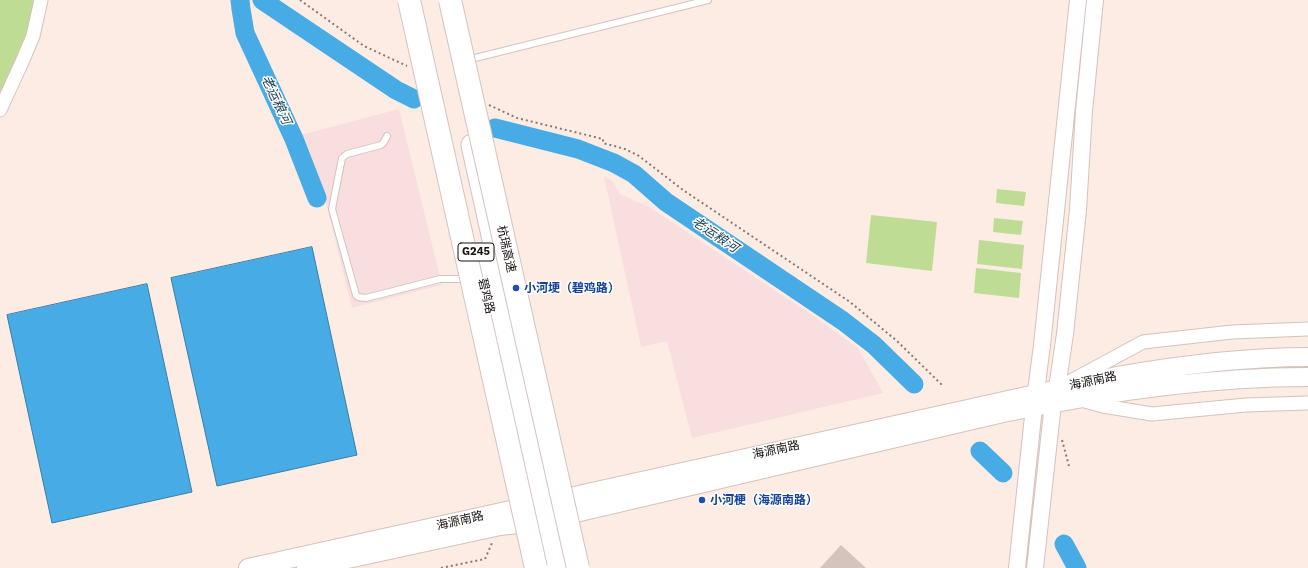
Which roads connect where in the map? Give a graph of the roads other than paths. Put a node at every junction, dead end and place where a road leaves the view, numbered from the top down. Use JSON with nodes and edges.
{"nodes":[{"id":1,"x":41,"y":0,"type":"edge"},
{"id":2,"x":406,"y":0,"type":"edge"},
{"id":3,"x":409,"y":0,"type":"edge"},
{"id":4,"x":419,"y":0,"type":"edge"},
{"id":5,"x":439,"y":0,"type":"edge"},
{"id":6,"x":450,"y":0,"type":"edge"},
{"id":7,"x":708,"y":0,"type":"edge"},
{"id":8,"x":1078,"y":0,"type":"edge"},
{"id":9,"x":1094,"y":0,"type":"edge"},
{"id":10,"x":453,"y":64,"type":"junction"},
{"id":11,"x":428,"y":81,"type":"junction"},
{"id":12,"x":0,"y":110,"type":"edge"},
{"id":13,"x":387,"y":136,"type":"dead end"},
{"id":14,"x":482,"y":274,"type":"junction"},
{"id":15,"x":1308,"y":329,"type":"edge"},
{"id":16,"x":1308,"y":358,"type":"edge"},
{"id":17,"x":1308,"y":377,"type":"edge"},
{"id":18,"x":1055,"y":396,"type":"junction"},
{"id":19,"x":1076,"y":398,"type":"junction"},
{"id":20,"x":1035,"y":400,"type":"junction"},
{"id":21,"x":1308,"y":403,"type":"edge"},
{"id":22,"x":544,"y":511,"type":"junction"},
{"id":23,"x":248,"y":568,"type":"edge"},
{"id":24,"x":306,"y":568,"type":"edge"},
{"id":25,"x":536,"y":568,"type":"edge"},
{"id":26,"x":548,"y":568,"type":"edge"},
{"id":27,"x":566,"y":568,"type":"edge"},
{"id":28,"x":578,"y":568,"type":"edge"},
{"id":29,"x":1017,"y":568,"type":"edge"},
{"id":30,"x":1035,"y":568,"type":"edge"}],
"edges":[{"from":1,"to":12,"type":"street"},
{"from":2,"to":11,"type":"highway","bridge":true},
{"from":3,"to":11,"type":"highway","bridge":true},
{"from":4,"to":14,"type":"highway","name":"碧鸡路","number":"G245"},
{"from":5,"to":10,"type":"highway","name":"碧鸡路","number":"G245"},
{"from":6,"to":28,"type":"highway","name":"杭瑞高速","bridge":true},
{"from":7,"to":10,"type":"lane"},
{"from":8,"to":20,"type":"street"},
{"from":9,"to":18,"type":"street"},
{"from":10,"to":22,"type":"highway","name":"碧鸡路","number":"G245"},
{"from":11,"to":25,"type":"highway","bridge":true},
{"from":13,"to":14,"type":"lane"},
{"from":14,"to":22,"type":"highway","name":"碧鸡路","number":"G245"},
{"from":15,"to":18,"type":"street"},
{"from":16,"to":18,"type":"main road","name":"海源南路"},
{"from":17,"to":19,"type":"main road","name":"海源南路"},
{"from":18,"to":19,"type":"main road","name":"海源南路"},
{"from":18,"to":20,"type":"main road","name":"海源南路"},
{"from":18,"to":30,"type":"street"},
{"from":19,"to":21,"type":"street"},
{"from":20,"to":22,"type":"main road","name":"海源南路"},
{"from":20,"to":29,"type":"street"},
{"from":22,"to":23,"type":"main road","name":"海源南路"},
{"from":22,"to":24,"type":"main road","name":"海源南路"},
{"from":22,"to":26,"type":"highway","name":"碧鸡路","number":"G245"},
{"from":22,"to":27,"type":"highway","name":"碧鸡路","number":"G245"}]}
